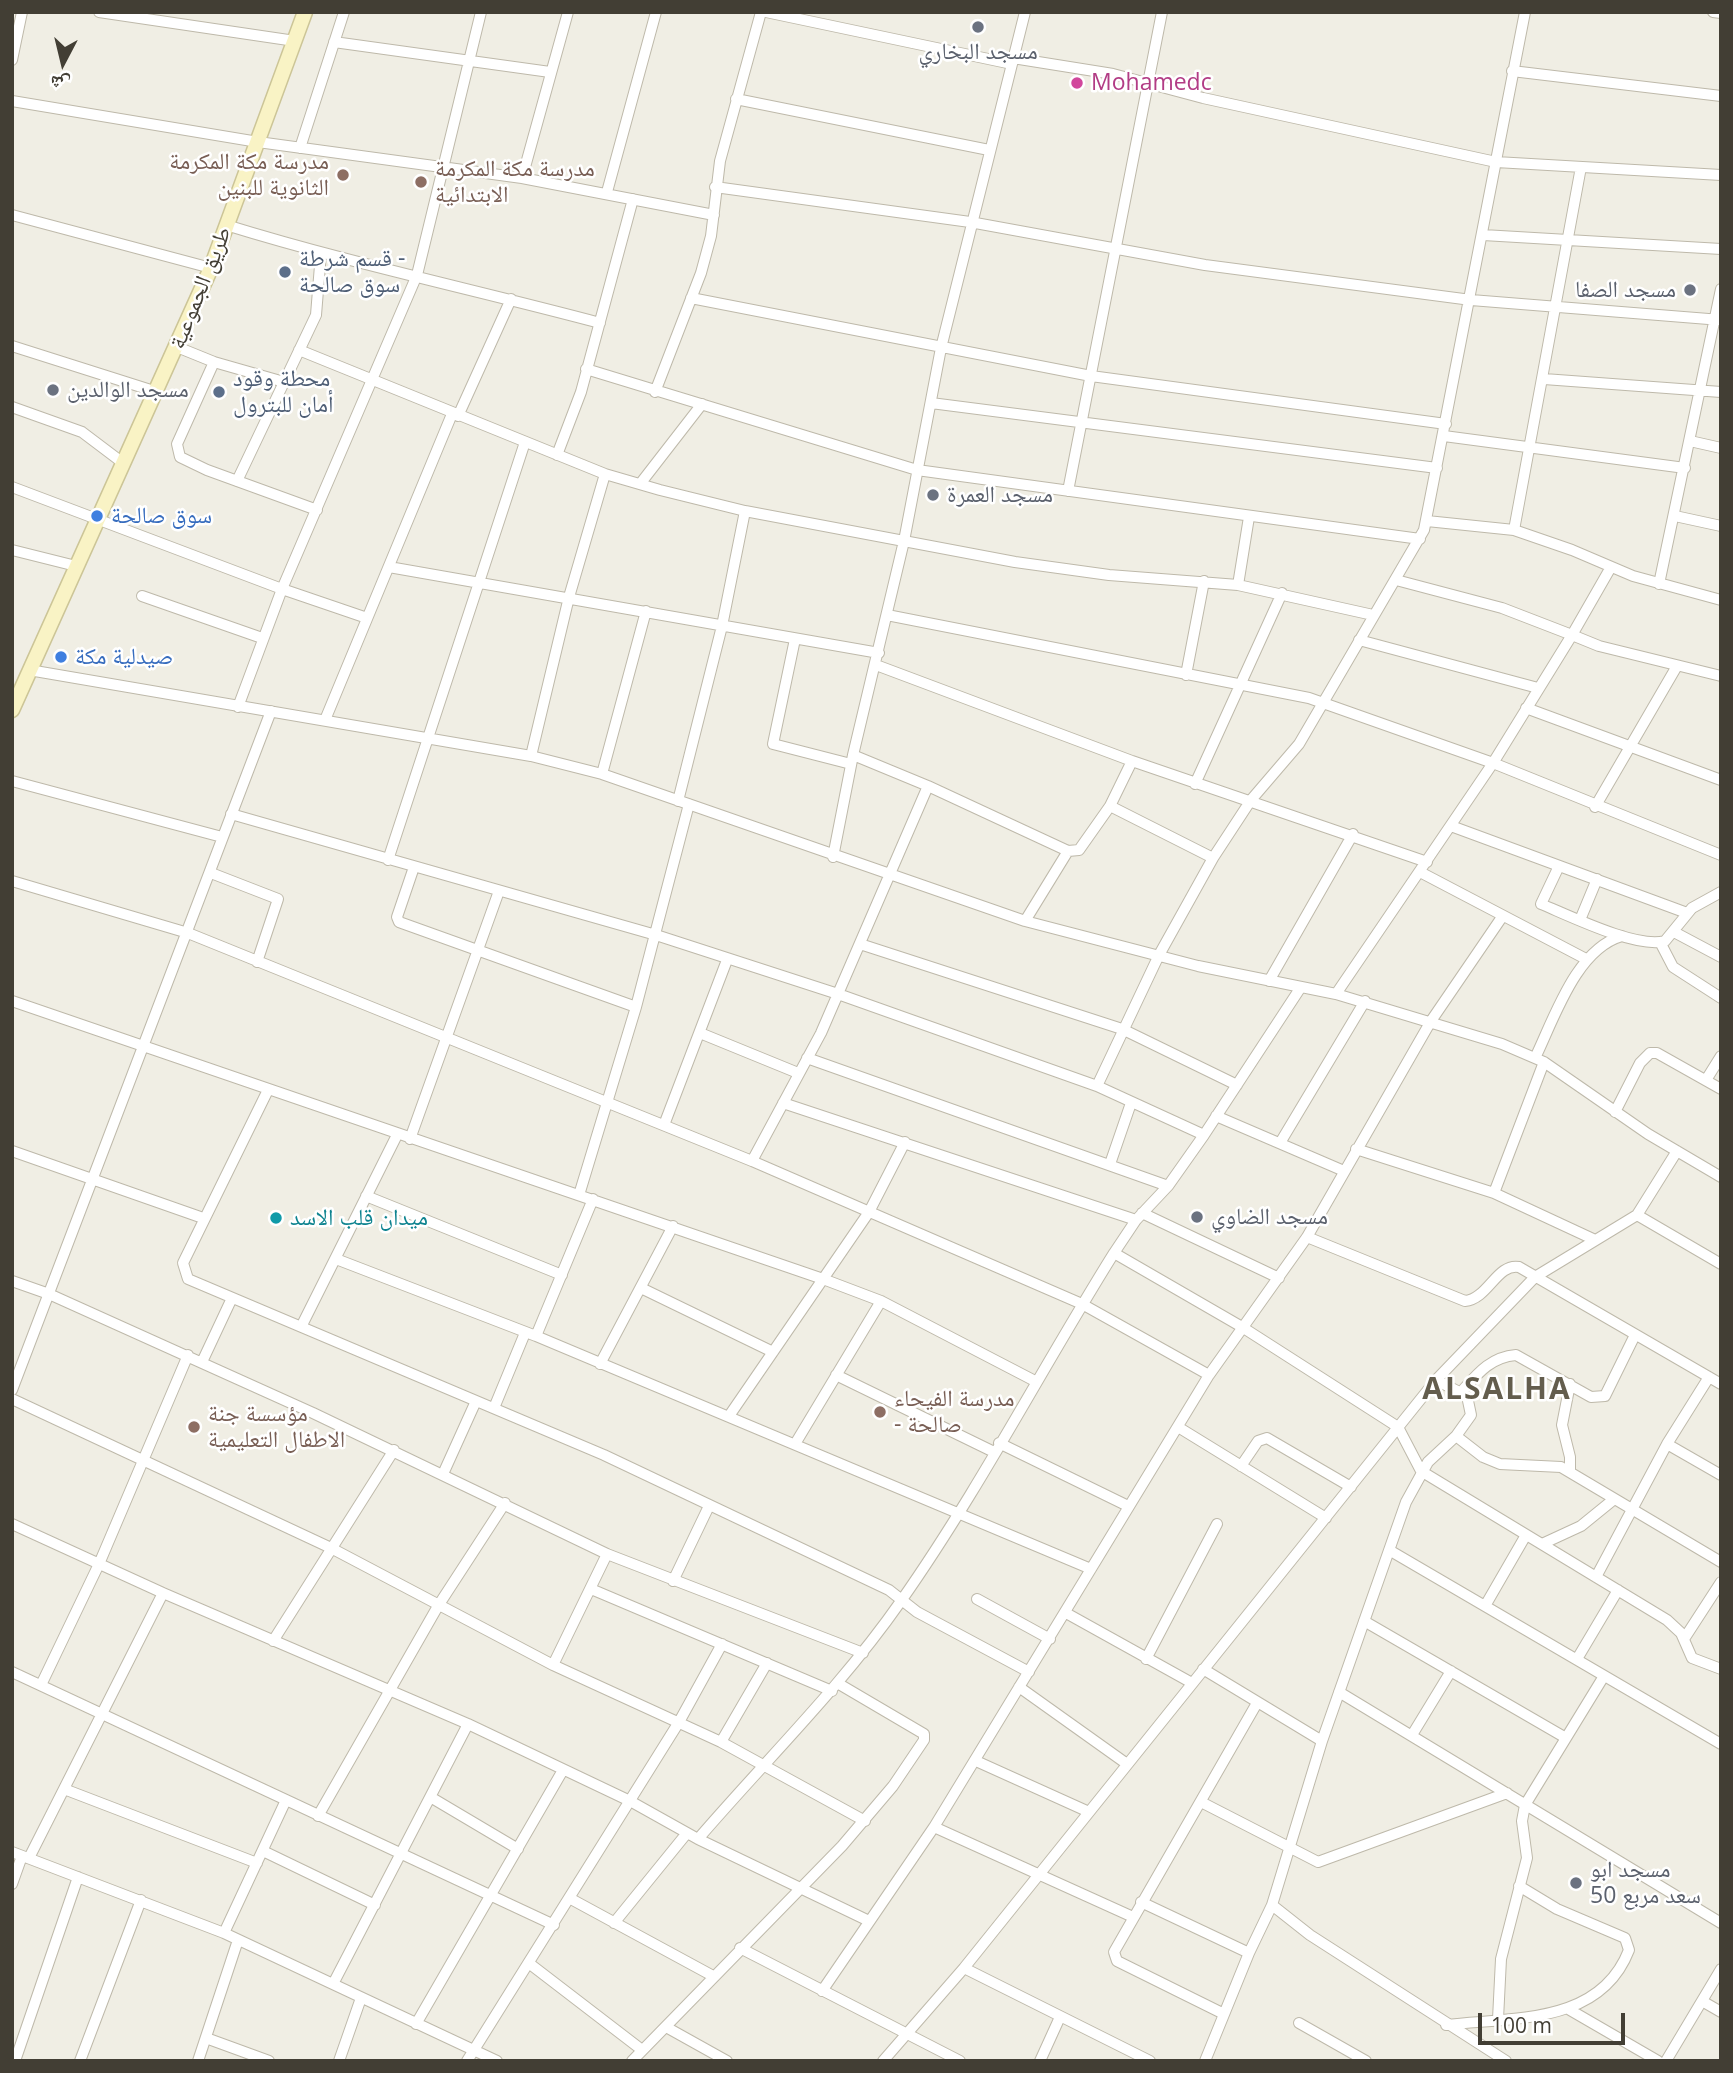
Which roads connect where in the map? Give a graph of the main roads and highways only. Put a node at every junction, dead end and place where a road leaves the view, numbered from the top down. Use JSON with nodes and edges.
{"nodes":[{"id":1,"x":305,"y":12,"type":"edge"},
{"id":2,"x":15,"y":694,"type":"edge"},
{"id":3,"x":12,"y":710,"type":"edge"}],
"edges":[{"from":1,"to":2,"type":"main road","name":"طريق الجموعية"},
{"from":2,"to":3,"type":"main road","name":"طريق الجموعية"}]}
